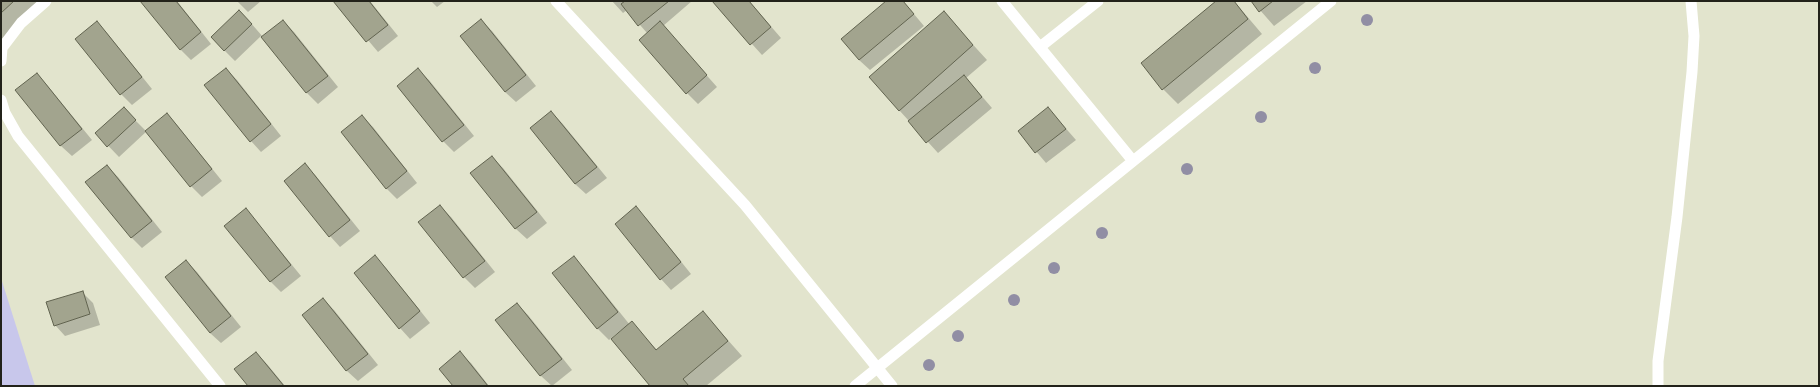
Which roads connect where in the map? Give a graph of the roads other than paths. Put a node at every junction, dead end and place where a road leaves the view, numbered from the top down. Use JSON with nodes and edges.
{"nodes":[{"id":1,"x":46,"y":1,"type":"edge"},
{"id":2,"x":556,"y":1,"type":"edge"},
{"id":3,"x":1002,"y":1,"type":"edge"},
{"id":4,"x":1098,"y":1,"type":"edge"},
{"id":5,"x":1331,"y":1,"type":"edge"},
{"id":6,"x":1691,"y":1,"type":"edge"},
{"id":7,"x":1040,"y":47,"type":"junction"},
{"id":8,"x":1,"y":61,"type":"edge"},
{"id":9,"x":1,"y":100,"type":"edge"},
{"id":10,"x":1133,"y":161,"type":"junction"},
{"id":11,"x":878,"y":368,"type":"junction"},
{"id":12,"x":220,"y":386,"type":"edge"},
{"id":13,"x":855,"y":386,"type":"edge"},
{"id":14,"x":892,"y":386,"type":"edge"},
{"id":15,"x":1658,"y":386,"type":"edge"}],
"edges":[{"from":1,"to":8,"type":"lane"},
{"from":2,"to":11,"type":"lane"},
{"from":3,"to":7,"type":"lane"},
{"from":4,"to":7,"type":"lane"},
{"from":5,"to":10,"type":"lane"},
{"from":6,"to":15,"type":"lane"},
{"from":7,"to":10,"type":"lane"},
{"from":9,"to":12,"type":"lane"},
{"from":10,"to":11,"type":"lane"},
{"from":11,"to":13,"type":"lane"},
{"from":11,"to":14,"type":"lane"}]}
